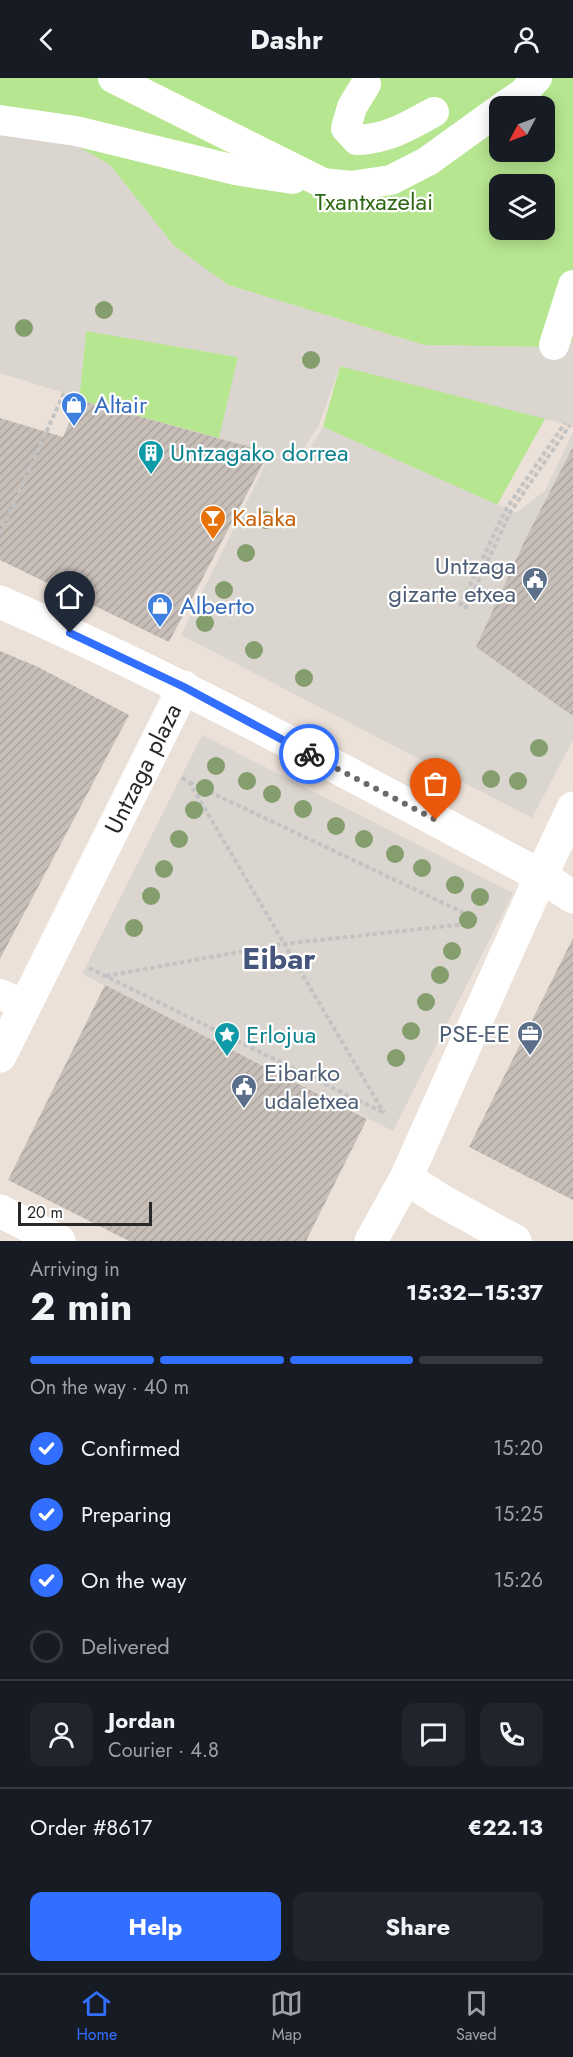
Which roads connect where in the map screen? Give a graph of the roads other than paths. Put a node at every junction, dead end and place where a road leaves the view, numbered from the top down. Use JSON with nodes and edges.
{"nodes":[{"id":1,"x":112,"y":78,"type":"edge"},
{"id":2,"x":537,"y":78,"type":"edge"},
{"id":3,"x":366,"y":84,"type":"dead end"},
{"id":4,"x":519,"y":96,"type":"edge"},
{"id":5,"x":434,"y":112,"type":"dead end"},
{"id":6,"x":489,"y":118,"type":"edge"},
{"id":7,"x":0,"y":120,"type":"edge"},
{"id":8,"x":322,"y":183,"type":"junction"},
{"id":9,"x":573,"y":285,"type":"edge"},
{"id":10,"x":554,"y":345,"type":"dead end"},
{"id":11,"x":0,"y":602,"type":"edge"},
{"id":12,"x":184,"y":687,"type":"junction"},
{"id":13,"x":573,"y":808,"type":"edge"},
{"id":14,"x":541,"y":876,"type":"junction"},
{"id":15,"x":573,"y":897,"type":"edge"},
{"id":16,"x":12,"y":999,"type":"edge"},
{"id":17,"x":0,"y":1056,"type":"edge"},
{"id":18,"x":406,"y":1178,"type":"junction"},
{"id":19,"x":0,"y":1211,"type":"edge"},
{"id":20,"x":59,"y":1241,"type":"edge"},
{"id":21,"x":371,"y":1241,"type":"edge"},
{"id":22,"x":515,"y":1241,"type":"edge"}],
"edges":[{"from":1,"to":8,"type":"street"},
{"from":2,"to":4,"type":"street"},
{"from":3,"to":5,"type":"street"},
{"from":6,"to":8,"type":"street"},
{"from":7,"to":8,"type":"street"},
{"from":9,"to":10,"type":"street"},
{"from":11,"to":12,"type":"street"},
{"from":12,"to":14,"type":"street","name":"Untzaga plaza"},
{"from":12,"to":16,"type":"street","name":"Untzaga plaza"},
{"from":13,"to":14,"type":"street"},
{"from":14,"to":15,"type":"street","name":"Untzaga plaza"},
{"from":14,"to":18,"type":"street"},
{"from":16,"to":17,"type":"street","name":"Untzaga plaza"},
{"from":18,"to":21,"type":"street"},
{"from":18,"to":22,"type":"street"},
{"from":19,"to":20,"type":"street"}]}
